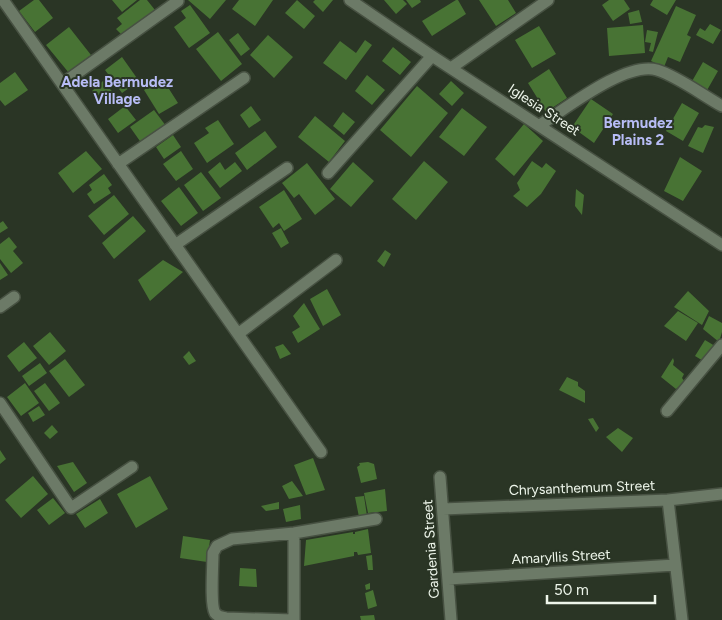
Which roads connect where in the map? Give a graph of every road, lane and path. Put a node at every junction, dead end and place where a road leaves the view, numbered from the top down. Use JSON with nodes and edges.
{"nodes":[{"id":1,"x":5,"y":0,"type":"edge"},
{"id":2,"x":548,"y":0,"type":"edge"},
{"id":3,"x":178,"y":1,"type":"dead end"},
{"id":4,"x":355,"y":1,"type":"edge"},
{"id":5,"x":432,"y":56,"type":"junction"},
{"id":6,"x":451,"y":68,"type":"junction"},
{"id":7,"x":244,"y":78,"type":"dead end"},
{"id":8,"x":62,"y":84,"type":"junction"},
{"id":9,"x":722,"y":106,"type":"edge"},
{"id":10,"x":540,"y":125,"type":"junction"},
{"id":11,"x":118,"y":164,"type":"junction"},
{"id":12,"x":287,"y":168,"type":"dead end"},
{"id":13,"x":328,"y":173,"type":"dead end"},
{"id":14,"x":175,"y":245,"type":"junction"},
{"id":15,"x":722,"y":245,"type":"edge"},
{"id":16,"x":336,"y":260,"type":"dead end"},
{"id":17,"x":14,"y":297,"type":"dead end"},
{"id":18,"x":0,"y":307,"type":"edge"},
{"id":19,"x":238,"y":334,"type":"junction"},
{"id":20,"x":722,"y":345,"type":"edge"},
{"id":21,"x":0,"y":403,"type":"edge"},
{"id":22,"x":667,"y":411,"type":"dead end"},
{"id":23,"x":321,"y":452,"type":"dead end"},
{"id":24,"x":132,"y":467,"type":"dead end"},
{"id":25,"x":440,"y":477,"type":"dead end"},
{"id":26,"x":722,"y":494,"type":"edge"},
{"id":27,"x":668,"y":500,"type":"junction"},
{"id":28,"x":443,"y":510,"type":"junction"},
{"id":29,"x":376,"y":519,"type":"dead end"},
{"id":30,"x":294,"y":533,"type":"junction"},
{"id":31,"x":675,"y":565,"type":"junction"},
{"id":32,"x":448,"y":579,"type":"junction"},
{"id":33,"x":293,"y":620,"type":"edge"},
{"id":34,"x":451,"y":620,"type":"edge"},
{"id":35,"x":682,"y":620,"type":"edge"}],
"edges":[{"from":1,"to":8,"type":"street"},
{"from":2,"to":6,"type":"street"},
{"from":3,"to":8,"type":"street"},
{"from":4,"to":5,"type":"street","name":"Iglesia Street"},
{"from":5,"to":6,"type":"street","name":"Iglesia Street"},
{"from":5,"to":13,"type":"street"},
{"from":6,"to":10,"type":"street","name":"Iglesia Street"},
{"from":7,"to":11,"type":"street"},
{"from":8,"to":11,"type":"street"},
{"from":9,"to":10,"type":"street"},
{"from":10,"to":15,"type":"street","name":"Iglesia Street"},
{"from":11,"to":14,"type":"street"},
{"from":12,"to":14,"type":"street"},
{"from":14,"to":19,"type":"street"},
{"from":16,"to":19,"type":"street"},
{"from":17,"to":18,"type":"street"},
{"from":19,"to":23,"type":"street"},
{"from":20,"to":22,"type":"street"},
{"from":21,"to":24,"type":"street"},
{"from":25,"to":28,"type":"street","name":"Gardenia Street"},
{"from":26,"to":27,"type":"street","name":"Chrysanthemum Street"},
{"from":27,"to":28,"type":"street","name":"Chrysanthemum Street"},
{"from":27,"to":31,"type":"street"},
{"from":28,"to":32,"type":"street","name":"Gardenia Street"},
{"from":29,"to":30,"type":"street"},
{"from":30,"to":33,"type":"street"},
{"from":30,"to":33,"type":"street"},
{"from":31,"to":32,"type":"street","name":"Amaryllis Street"},
{"from":31,"to":35,"type":"street"},
{"from":32,"to":34,"type":"street","name":"Gardenia Street"}]}
